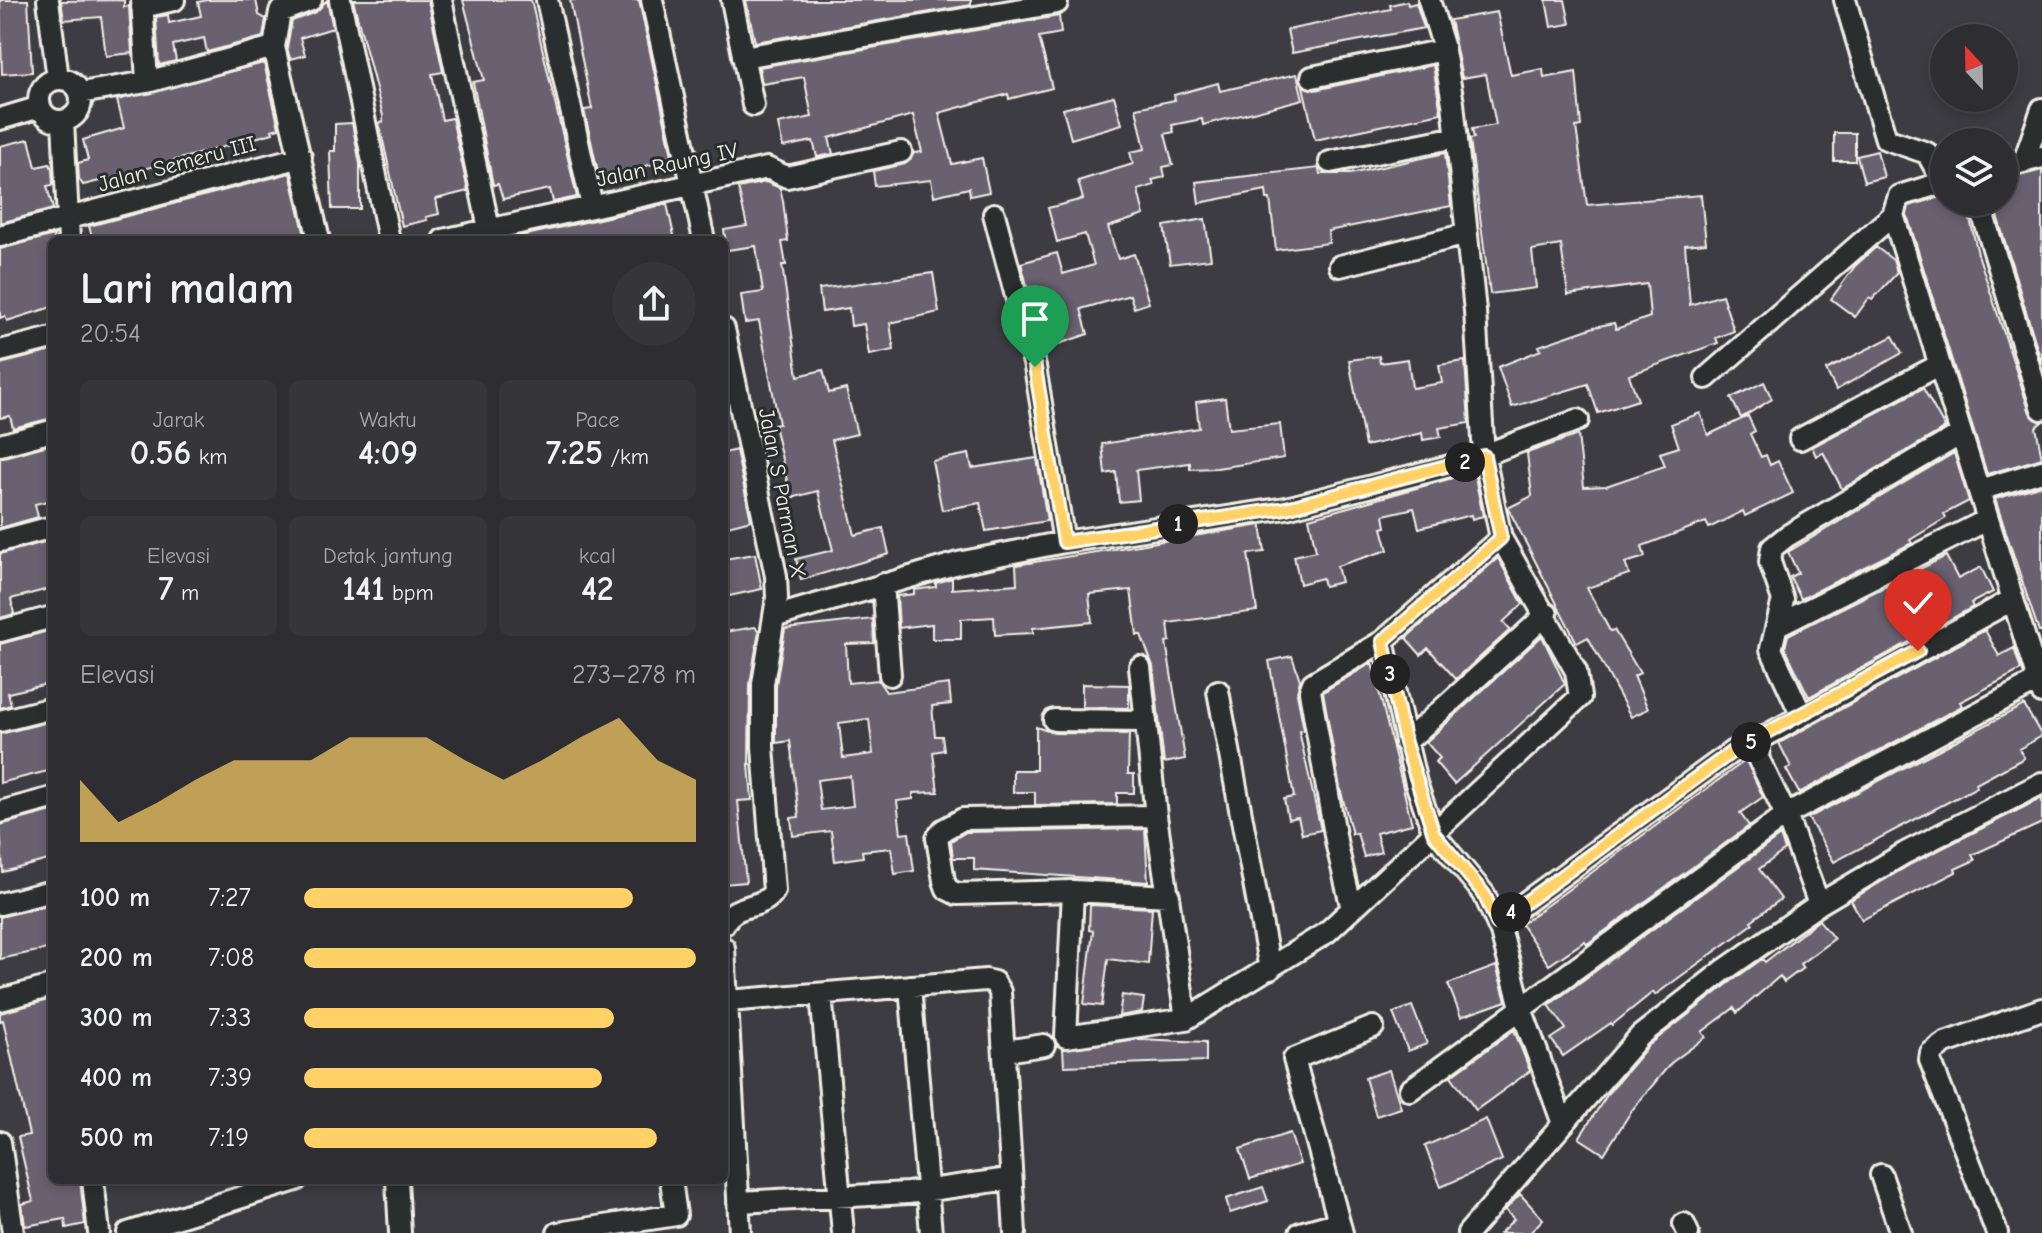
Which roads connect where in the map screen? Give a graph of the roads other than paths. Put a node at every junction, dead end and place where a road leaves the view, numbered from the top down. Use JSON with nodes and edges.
{"nodes":[{"id":1,"x":48,"y":0,"type":"edge"},
{"id":2,"x":174,"y":0,"type":"edge"},
{"id":3,"x":311,"y":0,"type":"edge"},
{"id":4,"x":340,"y":0,"type":"edge"},
{"id":5,"x":441,"y":0,"type":"edge"},
{"id":6,"x":547,"y":0,"type":"edge"},
{"id":7,"x":652,"y":0,"type":"edge"},
{"id":8,"x":732,"y":0,"type":"edge"},
{"id":9,"x":1429,"y":0,"type":"edge"},
{"id":10,"x":1845,"y":0,"type":"edge"},
{"id":11,"x":1057,"y":3,"type":"dead end"},
{"id":12,"x":142,"y":4,"type":"edge"},
{"id":13,"x":275,"y":6,"type":"edge"},
{"id":14,"x":976,"y":8,"type":"edge"},
{"id":15,"x":274,"y":47,"type":"junction"},
{"id":16,"x":1444,"y":50,"type":"junction"},
{"id":17,"x":743,"y":57,"type":"junction"},
{"id":18,"x":1312,"y":77,"type":"dead end"},
{"id":19,"x":58,"y":79,"type":"junction"},
{"id":20,"x":147,"y":82,"type":"junction"},
{"id":21,"x":80,"y":93,"type":"junction"},
{"id":22,"x":753,"y":105,"type":"dead end"},
{"id":23,"x":40,"y":107,"type":"junction"},
{"id":24,"x":2042,"y":109,"type":"edge"},
{"id":25,"x":0,"y":119,"type":"edge"},
{"id":26,"x":63,"y":121,"type":"junction"},
{"id":27,"x":1457,"y":137,"type":"junction"},
{"id":28,"x":901,"y":152,"type":"dead end"},
{"id":29,"x":301,"y":157,"type":"junction"},
{"id":30,"x":1930,"y":158,"type":"edge"},
{"id":31,"x":1330,"y":162,"type":"dead end"},
{"id":32,"x":2023,"y":162,"type":"edge"},
{"id":33,"x":692,"y":183,"type":"junction"},
{"id":34,"x":1930,"y":186,"type":"edge"},
{"id":35,"x":592,"y":206,"type":"junction"},
{"id":36,"x":994,"y":214,"type":"dead end"},
{"id":37,"x":1893,"y":215,"type":"junction"},
{"id":38,"x":1983,"y":216,"type":"edge"},
{"id":39,"x":66,"y":218,"type":"junction"},
{"id":40,"x":489,"y":229,"type":"junction"},
{"id":41,"x":1467,"y":234,"type":"junction"},
{"id":42,"x":0,"y":236,"type":"edge"},
{"id":43,"x":68,"y":236,"type":"edge"},
{"id":44,"x":318,"y":236,"type":"edge"},
{"id":45,"x":388,"y":236,"type":"edge"},
{"id":46,"x":460,"y":236,"type":"edge"},
{"id":47,"x":703,"y":236,"type":"edge"},
{"id":48,"x":1340,"y":266,"type":"dead end"},
{"id":49,"x":48,"y":339,"type":"edge"},
{"id":50,"x":728,"y":348,"type":"edge"},
{"id":51,"x":0,"y":351,"type":"edge"},
{"id":52,"x":1939,"y":365,"type":"junction"},
{"id":53,"x":1706,"y":378,"type":"dead end"},
{"id":54,"x":2042,"y":409,"type":"edge"},
{"id":55,"x":1578,"y":420,"type":"dead end"},
{"id":56,"x":48,"y":432,"type":"edge"},
{"id":57,"x":1961,"y":434,"type":"junction"},
{"id":58,"x":1800,"y":439,"type":"dead end"},
{"id":59,"x":0,"y":445,"type":"edge"},
{"id":60,"x":1484,"y":456,"type":"junction"},
{"id":61,"x":2042,"y":471,"type":"edge"},
{"id":62,"x":1979,"y":490,"type":"junction"},
{"id":63,"x":1987,"y":520,"type":"junction"},
{"id":64,"x":48,"y":528,"type":"edge"},
{"id":65,"x":1501,"y":538,"type":"junction"},
{"id":66,"x":0,"y":541,"type":"edge"},
{"id":67,"x":1064,"y":542,"type":"junction"},
{"id":68,"x":883,"y":584,"type":"junction"},
{"id":69,"x":2012,"y":600,"type":"junction"},
{"id":70,"x":1547,"y":614,"type":"junction"},
{"id":71,"x":774,"y":617,"type":"junction"},
{"id":72,"x":48,"y":618,"type":"edge"},
{"id":73,"x":1778,"y":625,"type":"junction"},
{"id":74,"x":0,"y":631,"type":"edge"},
{"id":75,"x":1383,"y":641,"type":"junction"},
{"id":76,"x":1140,"y":667,"type":"dead end"},
{"id":77,"x":890,"y":675,"type":"dead end"},
{"id":78,"x":2040,"y":687,"type":"edge"},
{"id":79,"x":1218,"y":691,"type":"dead end"},
{"id":80,"x":48,"y":709,"type":"edge"},
{"id":81,"x":1801,"y":714,"type":"junction"},
{"id":82,"x":1054,"y":720,"type":"dead end"},
{"id":83,"x":0,"y":721,"type":"edge"},
{"id":84,"x":1146,"y":721,"type":"junction"},
{"id":85,"x":1760,"y":739,"type":"junction"},
{"id":86,"x":1405,"y":743,"type":"junction"},
{"id":87,"x":2042,"y":783,"type":"edge"},
{"id":88,"x":48,"y":799,"type":"edge"},
{"id":89,"x":0,"y":812,"type":"edge"},
{"id":90,"x":1786,"y":815,"type":"junction"},
{"id":91,"x":1156,"y":816,"type":"junction"},
{"id":92,"x":1434,"y":834,"type":"junction"},
{"id":93,"x":1073,"y":891,"type":"junction"},
{"id":94,"x":48,"y":892,"type":"edge"},
{"id":95,"x":1169,"y":896,"type":"junction"},
{"id":96,"x":0,"y":904,"type":"edge"},
{"id":97,"x":1819,"y":904,"type":"junction"},
{"id":98,"x":1352,"y":909,"type":"junction"},
{"id":99,"x":728,"y":916,"type":"edge"},
{"id":100,"x":1497,"y":923,"type":"junction"},
{"id":101,"x":1270,"y":969,"type":"junction"},
{"id":102,"x":910,"y":986,"type":"junction"},
{"id":103,"x":48,"y":987,"type":"edge"},
{"id":104,"x":821,"y":994,"type":"junction"},
{"id":105,"x":0,"y":1000,"type":"edge"},
{"id":106,"x":728,"y":1001,"type":"joint"},
{"id":107,"x":2042,"y":1009,"type":"edge"},
{"id":108,"x":1522,"y":1011,"type":"junction"},
{"id":109,"x":1186,"y":1019,"type":"junction"},
{"id":110,"x":1373,"y":1027,"type":"dead end"},
{"id":111,"x":1044,"y":1045,"type":"dead end"},
{"id":112,"x":1006,"y":1051,"type":"junction"},
{"id":113,"x":1410,"y":1090,"type":"dead end"},
{"id":114,"x":1562,"y":1121,"type":"junction"},
{"id":115,"x":0,"y":1142,"type":"edge"},
{"id":116,"x":1881,"y":1175,"type":"dead end"},
{"id":117,"x":1009,"y":1179,"type":"junction"},
{"id":118,"x":93,"y":1184,"type":"edge"},
{"id":119,"x":283,"y":1184,"type":"edge"},
{"id":120,"x":397,"y":1184,"type":"edge"},
{"id":121,"x":672,"y":1184,"type":"edge"},
{"id":122,"x":927,"y":1191,"type":"junction"},
{"id":123,"x":841,"y":1197,"type":"junction"},
{"id":124,"x":738,"y":1202,"type":"junction"},
{"id":125,"x":1341,"y":1227,"type":"edge"},
{"id":126,"x":13,"y":1233,"type":"edge"},
{"id":127,"x":99,"y":1233,"type":"edge"},
{"id":128,"x":128,"y":1233,"type":"edge"},
{"id":129,"x":400,"y":1233,"type":"edge"},
{"id":130,"x":558,"y":1233,"type":"edge"},
{"id":131,"x":740,"y":1233,"type":"edge"},
{"id":132,"x":843,"y":1233,"type":"edge"},
{"id":133,"x":931,"y":1233,"type":"edge"},
{"id":134,"x":1015,"y":1233,"type":"edge"},
{"id":135,"x":1300,"y":1233,"type":"edge"},
{"id":136,"x":1468,"y":1233,"type":"edge"},
{"id":137,"x":1901,"y":1233,"type":"edge"},
{"id":138,"x":1997,"y":1233,"type":"edge"}],
"edges":[{"from":1,"to":19,"type":"street"},
{"from":2,"to":12,"type":"street"},
{"from":3,"to":13,"type":"street"},
{"from":4,"to":45,"type":"street"},
{"from":5,"to":40,"type":"street"},
{"from":6,"to":35,"type":"street"},
{"from":7,"to":33,"type":"street"},
{"from":8,"to":17,"type":"street"},
{"from":9,"to":16,"type":"street"},
{"from":10,"to":30,"type":"street"},
{"from":11,"to":14,"type":"street"},
{"from":12,"to":20,"type":"street"},
{"from":13,"to":15,"type":"street"},
{"from":14,"to":17,"type":"street"},
{"from":15,"to":20,"type":"street"},
{"from":15,"to":29,"type":"street"},
{"from":16,"to":18,"type":"street"},
{"from":16,"to":27,"type":"street"},
{"from":17,"to":22,"type":"street"},
{"from":19,"to":21,"type":"street"},
{"from":19,"to":23,"type":"street"},
{"from":20,"to":21,"type":"street"},
{"from":21,"to":26,"type":"street"},
{"from":23,"to":25,"type":"street"},
{"from":23,"to":26,"type":"street"},
{"from":24,"to":32,"type":"street"},
{"from":26,"to":39,"type":"street"},
{"from":27,"to":31,"type":"street"},
{"from":27,"to":41,"type":"street"},
{"from":28,"to":33,"type":"street","name":"Jalan Raung IV"},
{"from":29,"to":39,"type":"street","name":"Jalan Semeru III"},
{"from":29,"to":44,"type":"street"},
{"from":33,"to":35,"type":"street","name":"Jalan Raung IV"},
{"from":33,"to":47,"type":"street"},
{"from":34,"to":37,"type":"street"},
{"from":35,"to":40,"type":"street","name":"Jalan Raung IV"},
{"from":36,"to":67,"type":"street"},
{"from":37,"to":52,"type":"street"},
{"from":37,"to":53,"type":"street"},
{"from":38,"to":54,"type":"street"},
{"from":39,"to":42,"type":"street","name":"Jalan Semeru III"},
{"from":39,"to":43,"type":"street"},
{"from":40,"to":46,"type":"street","name":"Jalan Raung IV"},
{"from":41,"to":48,"type":"street"},
{"from":41,"to":60,"type":"street"},
{"from":49,"to":51,"type":"street"},
{"from":50,"to":71,"type":"street","name":"Jalan S Parman X"},
{"from":52,"to":57,"type":"street"},
{"from":52,"to":58,"type":"street"},
{"from":55,"to":60,"type":"street"},
{"from":56,"to":59,"type":"street"},
{"from":57,"to":62,"type":"street"},
{"from":57,"to":73,"type":"street"},
{"from":60,"to":65,"type":"street"},
{"from":60,"to":67,"type":"street"},
{"from":61,"to":62,"type":"street"},
{"from":62,"to":63,"type":"street"},
{"from":63,"to":69,"type":"street"},
{"from":63,"to":73,"type":"street"},
{"from":64,"to":66,"type":"street"},
{"from":65,"to":70,"type":"street"},
{"from":65,"to":75,"type":"street"},
{"from":67,"to":68,"type":"street"},
{"from":68,"to":71,"type":"street"},
{"from":68,"to":77,"type":"street"},
{"from":69,"to":78,"type":"street"},
{"from":69,"to":81,"type":"street"},
{"from":70,"to":86,"type":"street"},
{"from":70,"to":92,"type":"street"},
{"from":71,"to":99,"type":"street","name":"Jalan S Parman X"},
{"from":72,"to":74,"type":"street"},
{"from":73,"to":81,"type":"street"},
{"from":75,"to":86,"type":"street"},
{"from":75,"to":98,"type":"street"},
{"from":76,"to":84,"type":"street"},
{"from":78,"to":90,"type":"street"},
{"from":79,"to":101,"type":"street"},
{"from":80,"to":83,"type":"street"},
{"from":81,"to":85,"type":"street"},
{"from":82,"to":84,"type":"street"},
{"from":84,"to":91,"type":"street"},
{"from":85,"to":90,"type":"street"},
{"from":85,"to":100,"type":"street"},
{"from":86,"to":92,"type":"street"},
{"from":87,"to":97,"type":"street"},
{"from":88,"to":89,"type":"street"},
{"from":90,"to":97,"type":"street"},
{"from":90,"to":108,"type":"street"},
{"from":91,"to":93,"type":"street"},
{"from":91,"to":95,"type":"street"},
{"from":92,"to":98,"type":"street"},
{"from":92,"to":100,"type":"street"},
{"from":93,"to":95,"type":"street"},
{"from":93,"to":109,"type":"street"},
{"from":94,"to":96,"type":"street"},
{"from":95,"to":109,"type":"street"},
{"from":97,"to":114,"type":"street"},
{"from":98,"to":101,"type":"street"},
{"from":100,"to":108,"type":"street"},
{"from":101,"to":109,"type":"street"},
{"from":102,"to":104,"type":"street"},
{"from":102,"to":112,"type":"street"},
{"from":102,"to":122,"type":"street"},
{"from":103,"to":105,"type":"street"},
{"from":104,"to":106,"type":"street"},
{"from":104,"to":123,"type":"street"},
{"from":106,"to":124,"type":"street"},
{"from":107,"to":138,"type":"street"},
{"from":108,"to":113,"type":"street"},
{"from":108,"to":114,"type":"street"},
{"from":110,"to":125,"type":"street"},
{"from":111,"to":112,"type":"street"},
{"from":112,"to":117,"type":"street"},
{"from":114,"to":136,"type":"street"},
{"from":115,"to":126,"type":"street"},
{"from":116,"to":137,"type":"street"},
{"from":117,"to":122,"type":"street"},
{"from":117,"to":134,"type":"street"},
{"from":118,"to":127,"type":"street"},
{"from":119,"to":128,"type":"street"},
{"from":120,"to":129,"type":"street"},
{"from":121,"to":130,"type":"street"},
{"from":122,"to":123,"type":"street"},
{"from":122,"to":133,"type":"street"},
{"from":123,"to":124,"type":"street"},
{"from":123,"to":132,"type":"street"},
{"from":124,"to":131,"type":"street"},
{"from":125,"to":135,"type":"street"}]}
